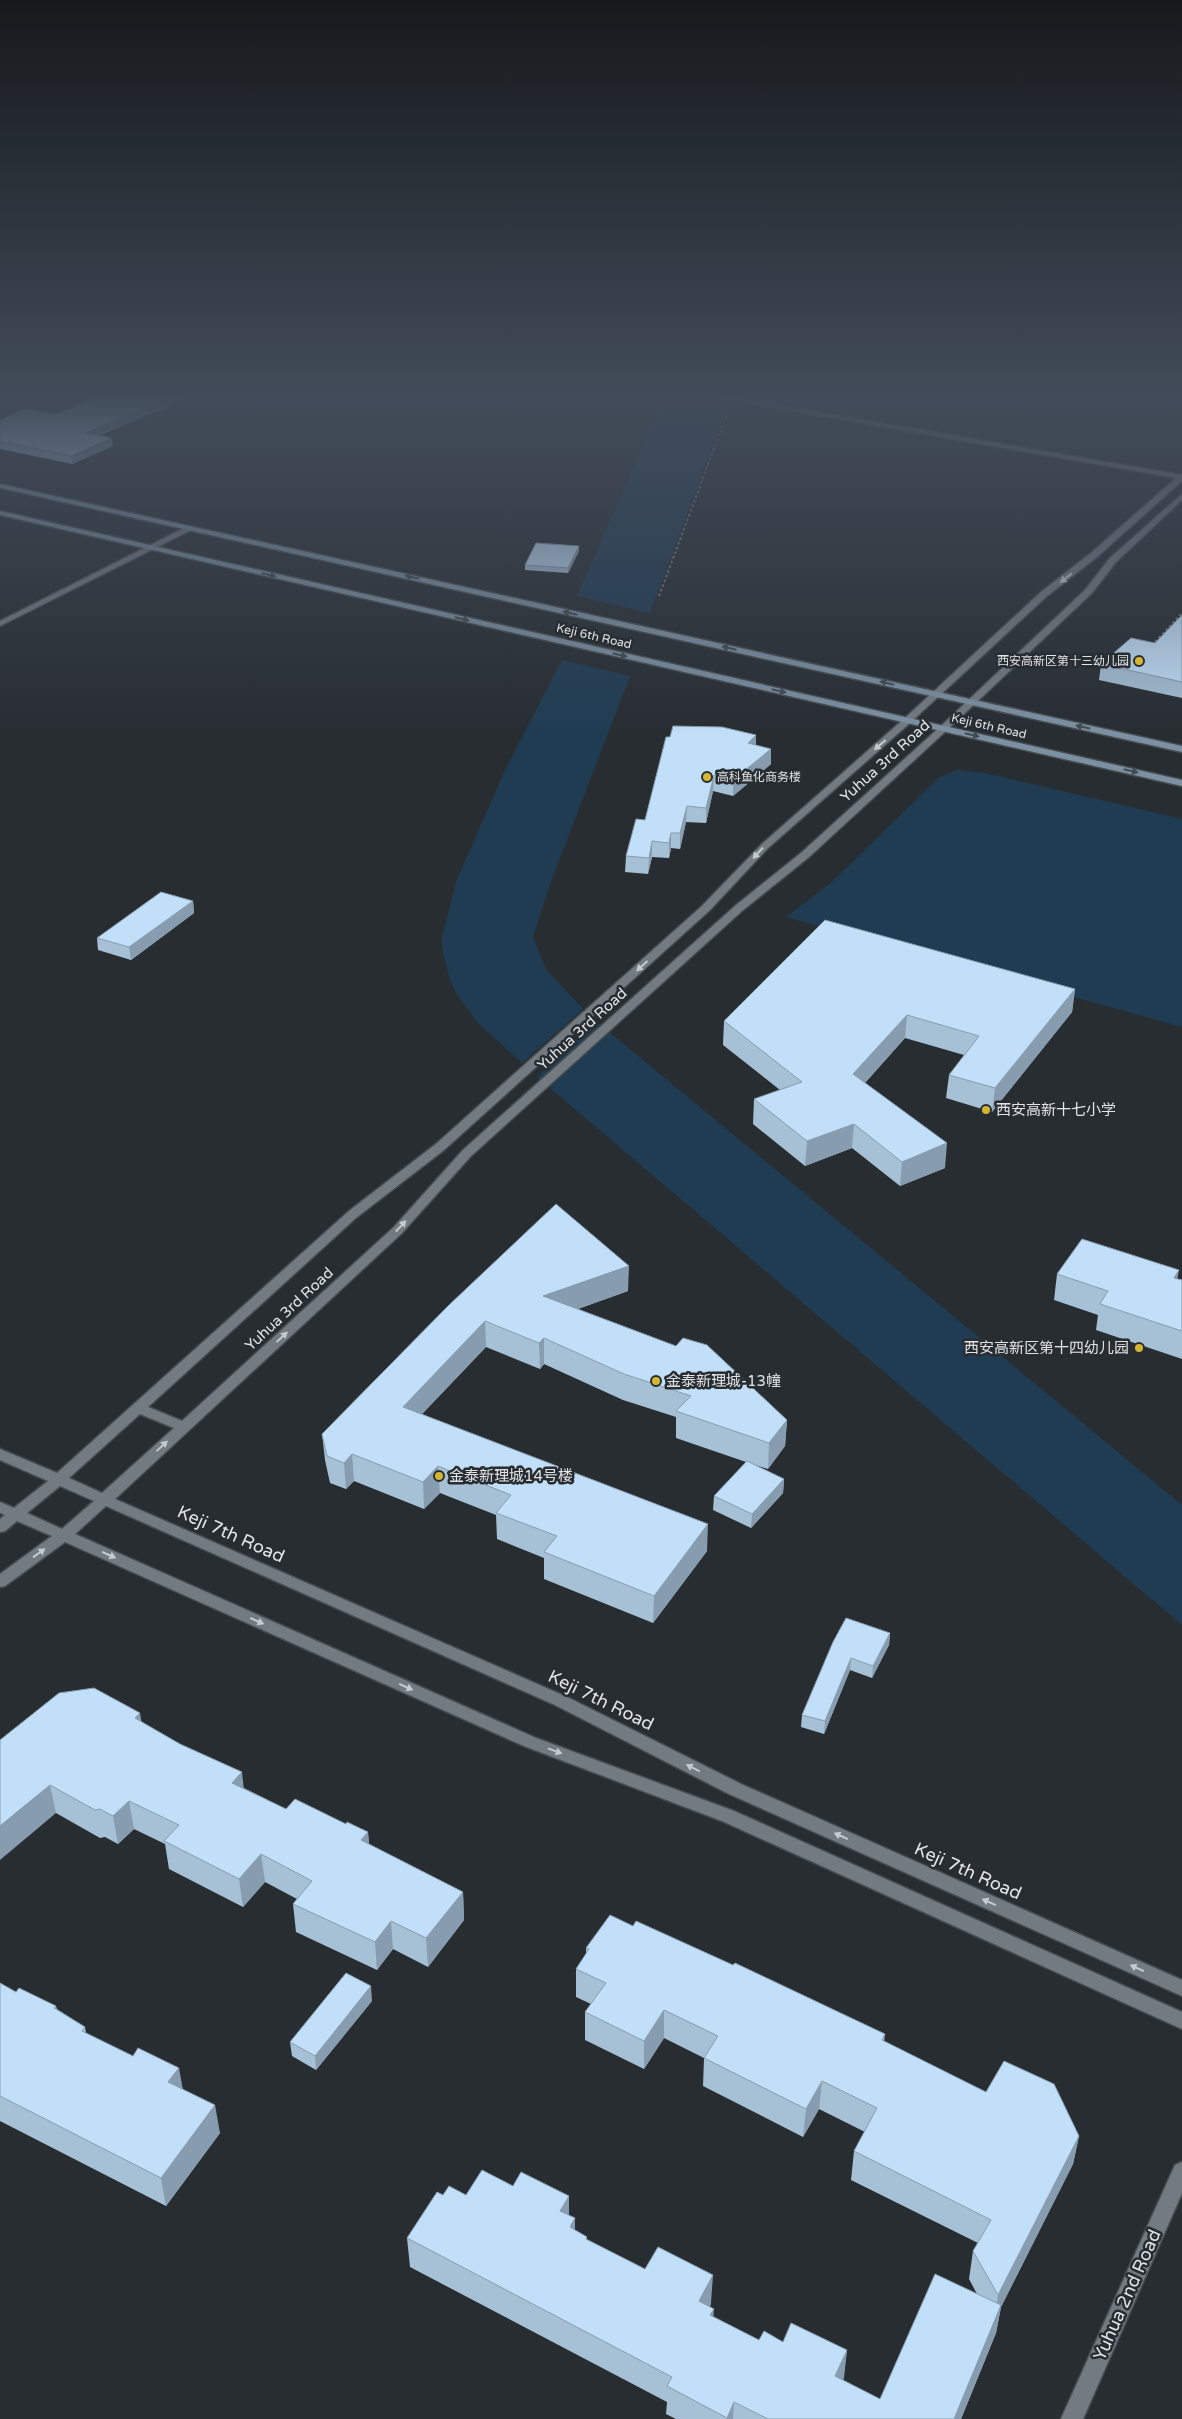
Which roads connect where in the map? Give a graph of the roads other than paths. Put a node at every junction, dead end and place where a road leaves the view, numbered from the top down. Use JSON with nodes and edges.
{"nodes":[{"id":1,"x":109,"y":510,"type":"edge"},
{"id":2,"x":1145,"y":510,"type":"edge"},
{"id":3,"x":1167,"y":510,"type":"edge"},
{"id":4,"x":0,"y":514,"type":"edge"},
{"id":5,"x":191,"y":528,"type":"junction"},
{"id":6,"x":152,"y":548,"type":"junction"},
{"id":7,"x":0,"y":624,"type":"edge"},
{"id":8,"x":935,"y":694,"type":"junction"},
{"id":9,"x":970,"y":702,"type":"junction"},
{"id":10,"x":908,"y":720,"type":"junction"},
{"id":11,"x":944,"y":728,"type":"junction"},
{"id":12,"x":1182,"y":749,"type":"edge"},
{"id":13,"x":1182,"y":783,"type":"edge"},
{"id":14,"x":138,"y":1408,"type":"junction"},
{"id":15,"x":184,"y":1426,"type":"junction"},
{"id":16,"x":0,"y":1454,"type":"edge"},
{"id":17,"x":58,"y":1480,"type":"junction"},
{"id":18,"x":104,"y":1500,"type":"junction"},
{"id":19,"x":0,"y":1507,"type":"edge"},
{"id":20,"x":17,"y":1515,"type":"junction"},
{"id":21,"x":0,"y":1527,"type":"edge"},
{"id":22,"x":64,"y":1535,"type":"junction"},
{"id":23,"x":0,"y":1582,"type":"edge"},
{"id":24,"x":1182,"y":1988,"type":"edge"},
{"id":25,"x":1182,"y":2021,"type":"edge"},
{"id":26,"x":1182,"y":2171,"type":"edge"},
{"id":27,"x":1072,"y":2419,"type":"edge"}],
"edges":[{"from":1,"to":5,"type":"main road","name":"Keji 6th Road"},
{"from":2,"to":8,"type":"street","name":"Yuhua 3rd Road","one_way":true},
{"from":3,"to":9,"type":"street","name":"Yuhua 3rd Road"},
{"from":4,"to":6,"type":"main road","name":"Keji 6th Road"},
{"from":5,"to":6,"type":"street"},
{"from":8,"to":5,"type":"main road","name":"Keji 6th Road","one_way":true},
{"from":6,"to":7,"type":"street"},
{"from":6,"to":10,"type":"main road","name":"Keji 6th Road","one_way":true},
{"from":8,"to":9,"type":"main road","name":"Keji 6th Road"},
{"from":8,"to":10,"type":"street","name":"Yuhua 3rd Road"},
{"from":9,"to":11,"type":"street","name":"Yuhua 3rd Road"},
{"from":12,"to":9,"type":"main road","name":"Keji 6th Road","one_way":true},
{"from":10,"to":11,"type":"main road","name":"Keji 6th Road"},
{"from":10,"to":14,"type":"street","name":"Yuhua 3rd Road","one_way":true},
{"from":11,"to":13,"type":"main road","name":"Keji 6th Road","one_way":true},
{"from":15,"to":11,"type":"street","name":"Yuhua 3rd Road","one_way":true},
{"from":14,"to":15,"type":"street"},
{"from":14,"to":17,"type":"street","name":"Yuhua 3rd Road"},
{"from":18,"to":15,"type":"street","name":"Yuhua 3rd Road","one_way":true},
{"from":16,"to":17,"type":"street","name":"Keji 7th Road"},
{"from":17,"to":18,"type":"street","name":"Keji 7th Road"},
{"from":17,"to":20,"type":"street","name":"Yuhua 3rd Road"},
{"from":18,"to":22,"type":"street","name":"Yuhua 3rd Road"},
{"from":24,"to":18,"type":"street","name":"Keji 7th Road","one_way":true},
{"from":19,"to":20,"type":"street"},
{"from":20,"to":21,"type":"street","name":"Yuhua 3rd Road"},
{"from":20,"to":22,"type":"street"},
{"from":23,"to":22,"type":"street","name":"Yuhua 3rd Road","one_way":true},
{"from":22,"to":25,"type":"street","one_way":true},
{"from":26,"to":27,"type":"street","name":"Yuhua 2nd Road"}]}
